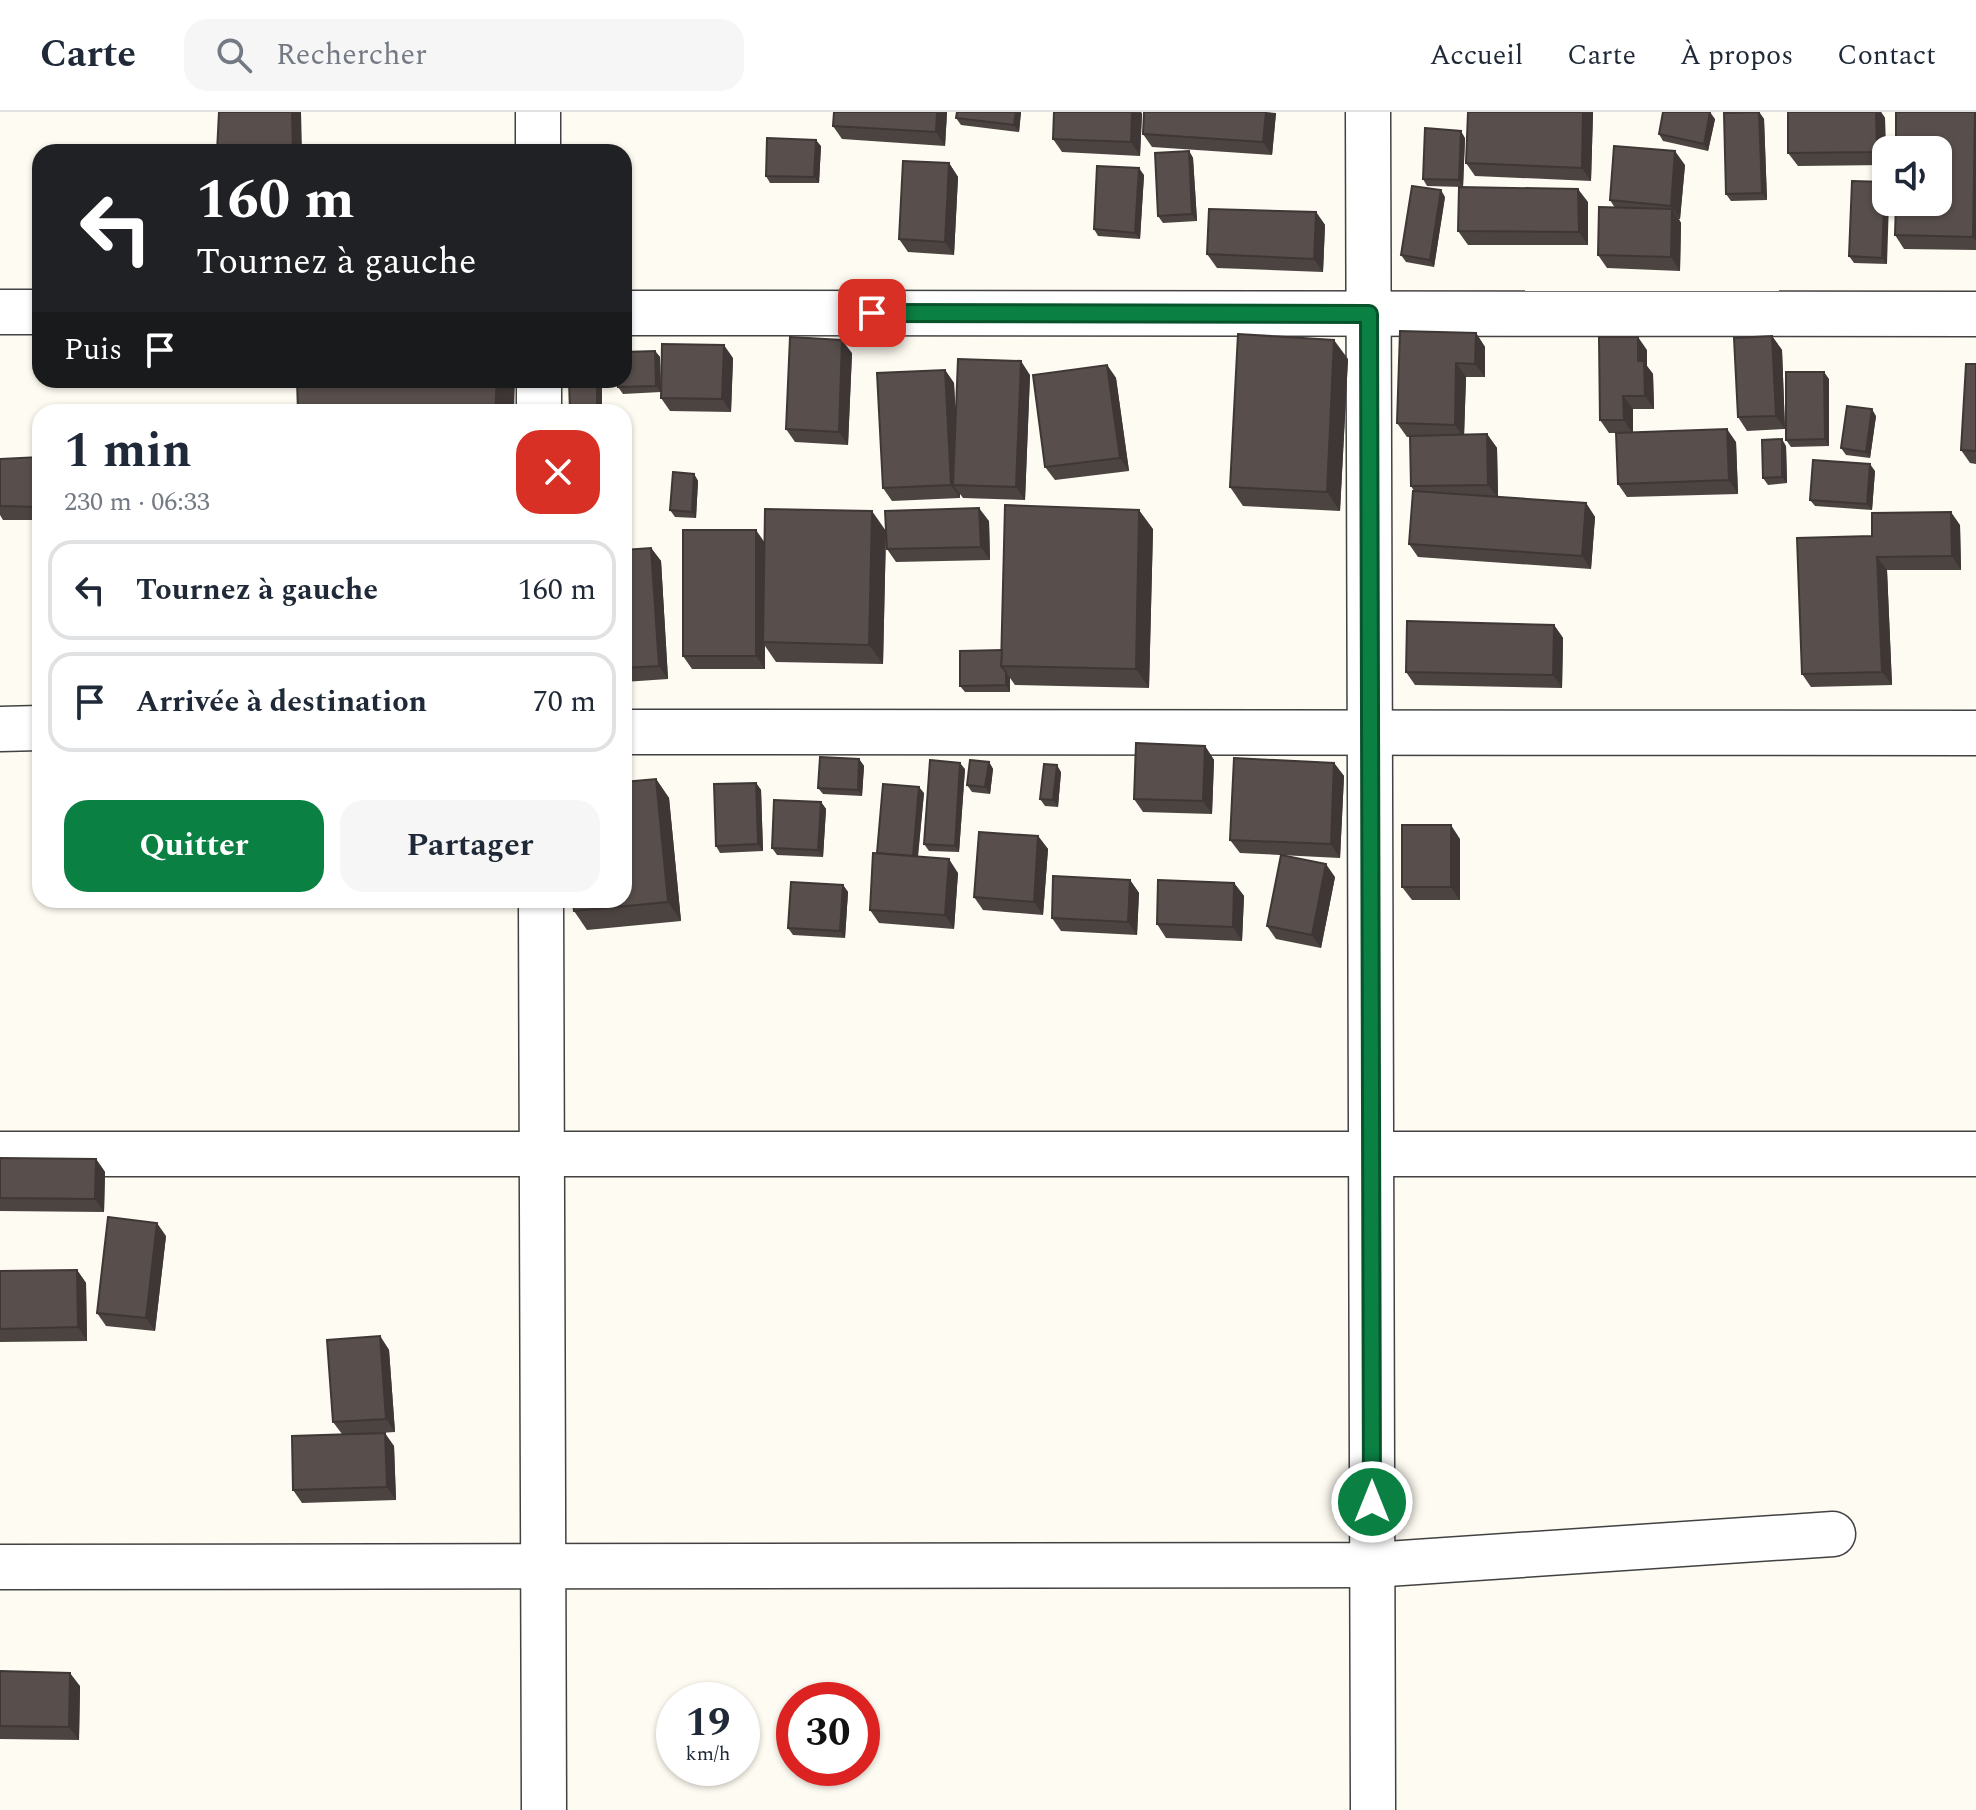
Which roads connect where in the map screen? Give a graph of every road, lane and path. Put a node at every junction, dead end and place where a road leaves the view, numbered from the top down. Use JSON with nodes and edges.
{"nodes":[{"id":1,"x":538,"y":112,"type":"edge"},
{"id":2,"x":1368,"y":112,"type":"edge"},
{"id":3,"x":538,"y":144,"type":"edge"},
{"id":4,"x":0,"y":312,"type":"edge"},
{"id":5,"x":32,"y":312,"type":"edge"},
{"id":6,"x":632,"y":313,"type":"edge"},
{"id":7,"x":1369,"y":314,"type":"junction"},
{"id":8,"x":1976,"y":314,"type":"edge"},
{"id":9,"x":32,"y":728,"type":"edge"},
{"id":10,"x":0,"y":729,"type":"edge"},
{"id":11,"x":1370,"y":731,"type":"junction"},
{"id":12,"x":632,"y":732,"type":"edge"},
{"id":13,"x":1976,"y":733,"type":"edge"},
{"id":14,"x":541,"y":908,"type":"edge"},
{"id":15,"x":0,"y":1154,"type":"edge"},
{"id":16,"x":1976,"y":1154,"type":"edge"},
{"id":17,"x":1371,"y":1155,"type":"junction"},
{"id":18,"x":542,"y":1156,"type":"junction"},
{"id":19,"x":1833,"y":1534,"type":"dead end"},
{"id":20,"x":1372,"y":1565,"type":"junction"},
{"id":21,"x":543,"y":1566,"type":"junction"},
{"id":22,"x":0,"y":1567,"type":"edge"},
{"id":23,"x":544,"y":1810,"type":"edge"},
{"id":24,"x":1373,"y":1810,"type":"edge"}],
"edges":[{"from":1,"to":3,"type":"street"},
{"from":2,"to":7,"type":"street"},
{"from":4,"to":5,"type":"street"},
{"from":6,"to":7,"type":"street"},
{"from":7,"to":8,"type":"street"},
{"from":7,"to":11,"type":"street"},
{"from":9,"to":10,"type":"street"},
{"from":11,"to":12,"type":"street"},
{"from":11,"to":13,"type":"street"},
{"from":11,"to":17,"type":"street"},
{"from":14,"to":18,"type":"street"},
{"from":15,"to":18,"type":"street"},
{"from":16,"to":17,"type":"street"},
{"from":17,"to":18,"type":"street"},
{"from":17,"to":20,"type":"street"},
{"from":18,"to":21,"type":"street"},
{"from":19,"to":20,"type":"street"},
{"from":20,"to":21,"type":"street"},
{"from":20,"to":24,"type":"street"},
{"from":21,"to":22,"type":"street"},
{"from":21,"to":23,"type":"street"}]}
